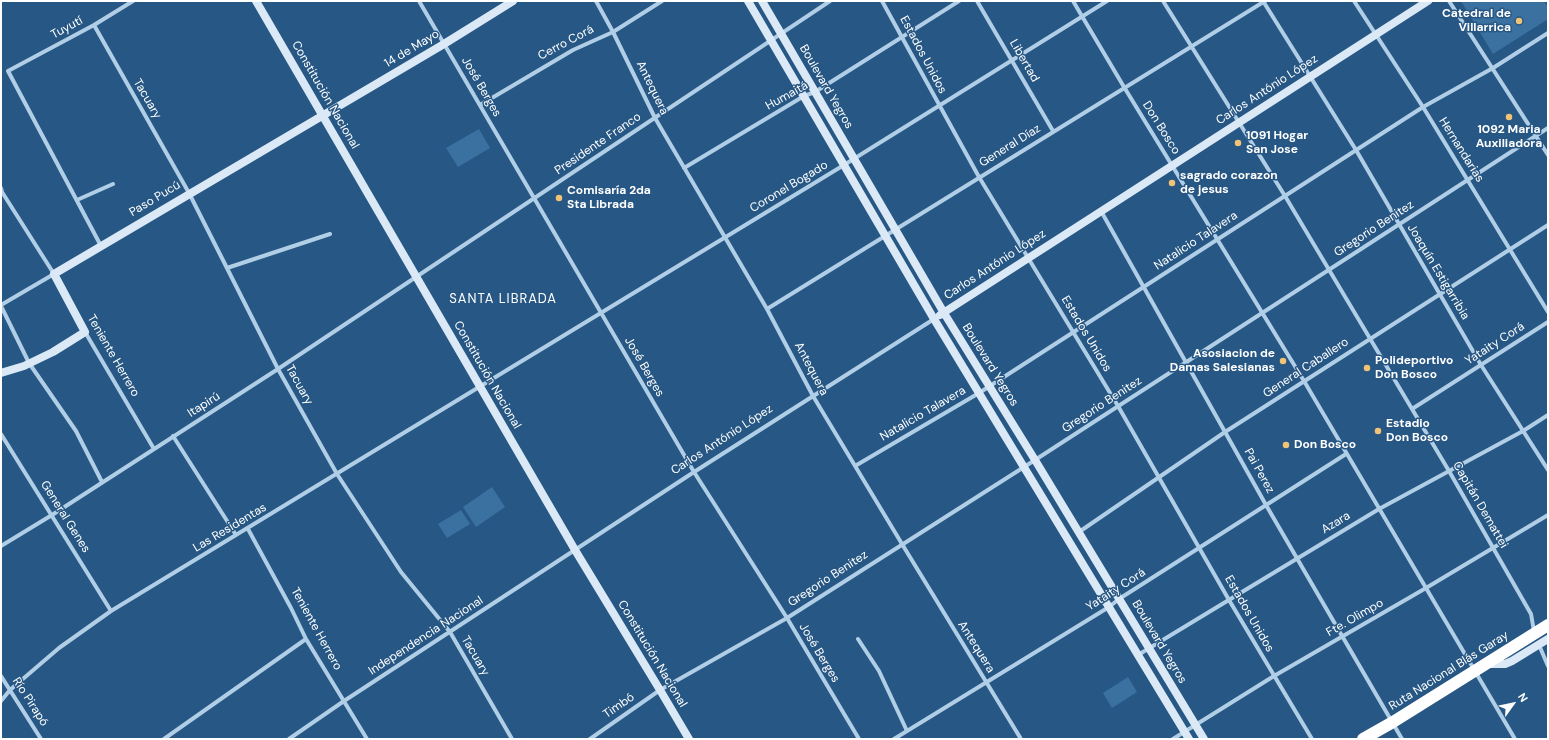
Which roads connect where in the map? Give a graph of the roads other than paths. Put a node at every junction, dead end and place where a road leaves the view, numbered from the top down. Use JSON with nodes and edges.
{"nodes":[{"id":1,"x":133,"y":1,"type":"edge"},
{"id":2,"x":256,"y":1,"type":"edge"},
{"id":3,"x":419,"y":1,"type":"edge"},
{"id":4,"x":513,"y":1,"type":"edge"},
{"id":5,"x":596,"y":1,"type":"edge"},
{"id":6,"x":662,"y":1,"type":"edge"},
{"id":7,"x":748,"y":1,"type":"edge"},
{"id":8,"x":762,"y":1,"type":"edge"},
{"id":9,"x":830,"y":1,"type":"edge"},
{"id":10,"x":882,"y":1,"type":"edge"},
{"id":11,"x":958,"y":1,"type":"edge"},
{"id":12,"x":977,"y":1,"type":"edge"},
{"id":13,"x":1073,"y":1,"type":"edge"},
{"id":14,"x":1107,"y":1,"type":"edge"},
{"id":15,"x":1163,"y":1,"type":"edge"},
{"id":16,"x":1263,"y":1,"type":"edge"},
{"id":17,"x":1354,"y":1,"type":"edge"},
{"id":18,"x":1428,"y":1,"type":"edge"},
{"id":19,"x":1450,"y":1,"type":"edge"},
{"id":20,"x":1083,"y":16,"type":"junction"},
{"id":21,"x":94,"y":26,"type":"junction"},
{"id":22,"x":614,"y":32,"type":"junction"},
{"id":23,"x":781,"y":33,"type":"junction"},
{"id":24,"x":1548,"y":33,"type":"edge"},
{"id":25,"x":1376,"y":34,"type":"junction"},
{"id":26,"x":902,"y":37,"type":"junction"},
{"id":27,"x":771,"y":40,"type":"junction"},
{"id":28,"x":444,"y":44,"type":"junction"},
{"id":29,"x":1191,"y":46,"type":"junction"},
{"id":30,"x":1013,"y":61,"type":"junction"},
{"id":31,"x":1493,"y":68,"type":"junction"},
{"id":32,"x":1310,"y":77,"type":"junction"},
{"id":33,"x":1124,"y":87,"type":"junction"},
{"id":34,"x":815,"y":92,"type":"junction"},
{"id":35,"x":804,"y":96,"type":"junction"},
{"id":36,"x":480,"y":105,"type":"junction"},
{"id":37,"x":939,"y":106,"type":"junction"},
{"id":38,"x":1423,"y":107,"type":"junction"},
{"id":39,"x":322,"y":115,"type":"junction"},
{"id":40,"x":655,"y":118,"type":"junction"},
{"id":41,"x":1238,"y":123,"type":"junction"},
{"id":42,"x":1548,"y":128,"type":"edge"},
{"id":43,"x":1053,"y":131,"type":"junction"},
{"id":44,"x":1536,"y":136,"type":"junction"},
{"id":45,"x":1356,"y":150,"type":"junction"},
{"id":46,"x":1548,"y":155,"type":"edge"},
{"id":47,"x":854,"y":159,"type":"junction"},
{"id":48,"x":844,"y":165,"type":"junction"},
{"id":49,"x":1172,"y":165,"type":"junction"},
{"id":50,"x":684,"y":168,"type":"junction"},
{"id":51,"x":979,"y":177,"type":"junction"},
{"id":52,"x":1468,"y":180,"type":"junction"},
{"id":53,"x":113,"y":184,"type":"dead end"},
{"id":54,"x":1,"y":188,"type":"edge"},
{"id":55,"x":189,"y":193,"type":"junction"},
{"id":56,"x":1284,"y":196,"type":"junction"},
{"id":57,"x":534,"y":198,"type":"junction"},
{"id":58,"x":77,"y":200,"type":"junction"},
{"id":59,"x":1101,"y":211,"type":"junction"},
{"id":60,"x":1399,"y":225,"type":"junction"},
{"id":61,"x":1548,"y":225,"type":"edge"},
{"id":62,"x":895,"y":229,"type":"junction"},
{"id":63,"x":330,"y":234,"type":"dead end"},
{"id":64,"x":885,"y":235,"type":"junction"},
{"id":65,"x":725,"y":238,"type":"junction"},
{"id":66,"x":1218,"y":239,"type":"junction"},
{"id":67,"x":101,"y":246,"type":"junction"},
{"id":68,"x":1510,"y":250,"type":"junction"},
{"id":69,"x":1028,"y":257,"type":"junction"},
{"id":70,"x":227,"y":268,"type":"junction"},
{"id":71,"x":1329,"y":270,"type":"junction"},
{"id":72,"x":54,"y":274,"type":"junction"},
{"id":73,"x":416,"y":277,"type":"junction"},
{"id":74,"x":1144,"y":286,"type":"junction"},
{"id":75,"x":1440,"y":295,"type":"junction"},
{"id":76,"x":1,"y":306,"type":"edge"},
{"id":77,"x":768,"y":309,"type":"junction"},
{"id":78,"x":1548,"y":312,"type":"edge"},
{"id":79,"x":601,"y":313,"type":"junction"},
{"id":80,"x":944,"y":313,"type":"junction"},
{"id":81,"x":1262,"y":313,"type":"junction"},
{"id":82,"x":934,"y":319,"type":"junction"},
{"id":83,"x":1548,"y":322,"type":"edge"},
{"id":84,"x":86,"y":332,"type":"junction"},
{"id":85,"x":1072,"y":332,"type":"junction"},
{"id":86,"x":1370,"y":339,"type":"junction"},
{"id":87,"x":1186,"y":362,"type":"junction"},
{"id":88,"x":29,"y":363,"type":"junction"},
{"id":89,"x":1481,"y":365,"type":"junction"},
{"id":90,"x":278,"y":369,"type":"junction"},
{"id":91,"x":1,"y":373,"type":"edge"},
{"id":92,"x":1304,"y":381,"type":"junction"},
{"id":93,"x":989,"y":386,"type":"junction"},
{"id":94,"x":480,"y":387,"type":"junction"},
{"id":95,"x":979,"y":393,"type":"junction"},
{"id":96,"x":813,"y":396,"type":"junction"},
{"id":97,"x":1118,"y":406,"type":"junction"},
{"id":98,"x":1412,"y":409,"type":"junction"},
{"id":99,"x":1548,"y":415,"type":"edge"},
{"id":100,"x":1523,"y":431,"type":"junction"},
{"id":101,"x":1225,"y":432,"type":"junction"},
{"id":102,"x":1,"y":434,"type":"edge"},
{"id":103,"x":173,"y":436,"type":"junction"},
{"id":104,"x":154,"y":449,"type":"junction"},
{"id":105,"x":1346,"y":454,"type":"junction"},
{"id":106,"x":1035,"y":460,"type":"junction"},
{"id":107,"x":855,"y":466,"type":"junction"},
{"id":108,"x":1024,"y":466,"type":"junction"},
{"id":109,"x":1548,"y":470,"type":"edge"},
{"id":110,"x":1449,"y":471,"type":"junction"},
{"id":111,"x":694,"y":472,"type":"junction"},
{"id":112,"x":337,"y":474,"type":"junction"},
{"id":113,"x":1158,"y":476,"type":"junction"},
{"id":114,"x":102,"y":482,"type":"junction"},
{"id":115,"x":1266,"y":505,"type":"junction"},
{"id":116,"x":1379,"y":509,"type":"junction"},
{"id":117,"x":52,"y":515,"type":"junction"},
{"id":118,"x":1548,"y":515,"type":"edge"},
{"id":119,"x":248,"y":530,"type":"junction"},
{"id":120,"x":1079,"y":532,"type":"junction"},
{"id":121,"x":236,"y":535,"type":"junction"},
{"id":122,"x":902,"y":544,"type":"junction"},
{"id":123,"x":1,"y":546,"type":"edge"},
{"id":124,"x":1494,"y":547,"type":"junction"},
{"id":125,"x":1199,"y":548,"type":"junction"},
{"id":126,"x":575,"y":550,"type":"junction"},
{"id":127,"x":1298,"y":558,"type":"junction"},
{"id":128,"x":1426,"y":588,"type":"junction"},
{"id":129,"x":1119,"y":599,"type":"junction"},
{"id":130,"x":1229,"y":600,"type":"junction"},
{"id":131,"x":1109,"y":607,"type":"junction"},
{"id":132,"x":111,"y":611,"type":"junction"},
{"id":133,"x":787,"y":618,"type":"junction"},
{"id":134,"x":1548,"y":625,"type":"edge"},
{"id":135,"x":450,"y":632,"type":"junction"},
{"id":136,"x":1343,"y":636,"type":"junction"},
{"id":137,"x":306,"y":639,"type":"junction"},
{"id":138,"x":858,"y":639,"type":"dead end"},
{"id":139,"x":1537,"y":639,"type":"junction"},
{"id":140,"x":1548,"y":639,"type":"edge"},
{"id":141,"x":1150,"y":649,"type":"junction"},
{"id":142,"x":1138,"y":655,"type":"junction"},
{"id":143,"x":1548,"y":666,"type":"edge"},
{"id":144,"x":1475,"y":671,"type":"junction"},
{"id":145,"x":1,"y":676,"type":"edge"},
{"id":146,"x":1274,"y":676,"type":"junction"},
{"id":147,"x":986,"y":682,"type":"junction"},
{"id":148,"x":10,"y":690,"type":"junction"},
{"id":149,"x":660,"y":690,"type":"junction"},
{"id":150,"x":1,"y":701,"type":"edge"},
{"id":151,"x":344,"y":702,"type":"junction"},
{"id":152,"x":1393,"y":722,"type":"junction"},
{"id":153,"x":1196,"y":726,"type":"junction"},
{"id":154,"x":907,"y":731,"type":"junction"},
{"id":155,"x":1185,"y":732,"type":"junction"},
{"id":156,"x":41,"y":739,"type":"edge"},
{"id":157,"x":164,"y":739,"type":"edge"},
{"id":158,"x":289,"y":739,"type":"edge"},
{"id":159,"x":367,"y":739,"type":"edge"},
{"id":160,"x":512,"y":739,"type":"edge"},
{"id":161,"x":590,"y":739,"type":"edge"},
{"id":162,"x":689,"y":739,"type":"edge"},
{"id":163,"x":859,"y":739,"type":"edge"},
{"id":164,"x":894,"y":739,"type":"edge"},
{"id":165,"x":1021,"y":739,"type":"edge"},
{"id":166,"x":1172,"y":739,"type":"edge"},
{"id":167,"x":1189,"y":739,"type":"edge"},
{"id":168,"x":1204,"y":739,"type":"edge"},
{"id":169,"x":1312,"y":739,"type":"edge"},
{"id":170,"x":1363,"y":739,"type":"edge"},
{"id":171,"x":1402,"y":739,"type":"edge"},
{"id":172,"x":1515,"y":739,"type":"edge"}],
"edges":[{"from":1,"to":21,"type":"street","name":"Tuyutí"},
{"from":2,"to":39,"type":"main road","name":"Constitución Nacional"},
{"from":3,"to":28,"type":"street","name":"José Berges"},
{"from":4,"to":28,"type":"main road","name":"14 de Mayo"},
{"from":5,"to":22,"type":"street","name":"Antequera"},
{"from":6,"to":22,"type":"street","name":"Cerro Corá"},
{"from":7,"to":27,"type":"main road","name":"Boulevard Yegros"},
{"from":8,"to":23,"type":"main road","name":"Boulevard Yegros"},
{"from":9,"to":23,"type":"street","name":"Presidente Franco"},
{"from":10,"to":26,"type":"street","name":"Estados Unidos"},
{"from":11,"to":26,"type":"street","name":"Humaitá"},
{"from":12,"to":30,"type":"street","name":"Libertad"},
{"from":13,"to":20,"type":"street","name":"Don Bosco"},
{"from":14,"to":20,"type":"street","name":"Coronel Bogado"},
{"from":15,"to":29,"type":"street","name":"Capitán Demattei"},
{"from":16,"to":29,"type":"street","name":"General Díaz"},
{"from":16,"to":32,"type":"street","name":"Joaquín Estigarribia"},
{"from":17,"to":25,"type":"street","name":"Hernandarias"},
{"from":18,"to":25,"type":"main road","name":"Carlos António López"},
{"from":19,"to":31,"type":"street"},
{"from":20,"to":30,"type":"street","name":"Coronel Bogado"},
{"from":20,"to":33,"type":"street","name":"Don Bosco"},
{"from":21,"to":55,"type":"street","name":"Tacuary"},
{"from":21,"to":58,"type":"street","name":"Tuyutí"},
{"from":22,"to":36,"type":"street","name":"Cerro Corá"},
{"from":22,"to":40,"type":"street","name":"Antequera"},
{"from":23,"to":27,"type":"street","name":"Presidente Franco"},
{"from":23,"to":34,"type":"main road","name":"Boulevard Yegros"},
{"from":24,"to":31,"type":"street","name":"Natalicio Talavera"},
{"from":25,"to":32,"type":"main road","name":"Carlos António López"},
{"from":25,"to":38,"type":"street","name":"Hernandarias"},
{"from":26,"to":34,"type":"street","name":"Humaitá"},
{"from":26,"to":37,"type":"street","name":"Estados Unidos"},
{"from":27,"to":35,"type":"main road","name":"Boulevard Yegros"},
{"from":27,"to":40,"type":"street","name":"Presidente Franco"},
{"from":28,"to":36,"type":"street","name":"José Berges"},
{"from":28,"to":39,"type":"main road","name":"14 de Mayo"},
{"from":29,"to":33,"type":"street","name":"General Díaz"},
{"from":29,"to":41,"type":"street","name":"Capitán Demattei"},
{"from":30,"to":37,"type":"street","name":"Coronel Bogado"},
{"from":30,"to":43,"type":"street","name":"Libertad"},
{"from":31,"to":38,"type":"street","name":"Natalicio Talavera"},
{"from":31,"to":44,"type":"street"},
{"from":32,"to":41,"type":"main road","name":"Carlos António López"},
{"from":32,"to":45,"type":"street","name":"Joaquín Estigarribia"},
{"from":33,"to":43,"type":"street","name":"General Díaz"},
{"from":33,"to":49,"type":"street","name":"Don Bosco"},
{"from":34,"to":35,"type":"street","name":"Humaitá"},
{"from":34,"to":47,"type":"main road","name":"Boulevard Yegros"},
{"from":35,"to":48,"type":"main road","name":"Boulevard Yegros"},
{"from":35,"to":50,"type":"street","name":"Humaitá"},
{"from":36,"to":57,"type":"street","name":"José Berges"},
{"from":37,"to":47,"type":"street","name":"Coronel Bogado"},
{"from":37,"to":51,"type":"street","name":"Estados Unidos"},
{"from":38,"to":45,"type":"street","name":"Natalicio Talavera"},
{"from":38,"to":52,"type":"street","name":"Hernandarias"},
{"from":39,"to":55,"type":"main road","name":"Paso Pucú"},
{"from":39,"to":73,"type":"main road","name":"Constitución Nacional"},
{"from":40,"to":50,"type":"street","name":"Antequera"},
{"from":40,"to":57,"type":"street","name":"Presidente Franco"},
{"from":41,"to":49,"type":"main road","name":"Carlos António López"},
{"from":41,"to":56,"type":"street","name":"Capitán Demattei"},
{"from":42,"to":44,"type":"street","name":"Gregorio Benitez"},
{"from":43,"to":51,"type":"street","name":"General Díaz"},
{"from":44,"to":46,"type":"street"},
{"from":44,"to":52,"type":"street","name":"Gregorio Benitez"},
{"from":45,"to":56,"type":"street","name":"Natalicio Talavera"},
{"from":45,"to":60,"type":"street","name":"Joaquín Estigarribia"},
{"from":47,"to":48,"type":"street","name":"Coronel Bogado"},
{"from":47,"to":62,"type":"main road","name":"Boulevard Yegros"},
{"from":48,"to":64,"type":"main road","name":"Boulevard Yegros"},
{"from":48,"to":65,"type":"street","name":"Coronel Bogado"},
{"from":49,"to":59,"type":"main road","name":"Carlos António López"},
{"from":49,"to":66,"type":"street","name":"Don Bosco"},
{"from":50,"to":65,"type":"street","name":"Antequera"},
{"from":51,"to":62,"type":"street","name":"General Díaz"},
{"from":51,"to":69,"type":"street","name":"Estados Unidos"},
{"from":52,"to":60,"type":"street","name":"Gregorio Benitez"},
{"from":52,"to":68,"type":"street","name":"Hernandarias"},
{"from":53,"to":58,"type":"street"},
{"from":54,"to":72,"type":"street"},
{"from":55,"to":67,"type":"main road","name":"Paso Pucú"},
{"from":55,"to":70,"type":"street","name":"Tacuary"},
{"from":56,"to":66,"type":"street","name":"Natalicio Talavera"},
{"from":56,"to":71,"type":"street","name":"Capitán Demattei"},
{"from":57,"to":73,"type":"street","name":"Presidente Franco"},
{"from":57,"to":79,"type":"street","name":"José Berges"},
{"from":58,"to":67,"type":"street"},
{"from":59,"to":69,"type":"main road","name":"Carlos António López"},
{"from":59,"to":74,"type":"street","name":"Pai Perez"},
{"from":60,"to":71,"type":"street","name":"Gregorio Benitez"},
{"from":60,"to":75,"type":"street","name":"Joaquín Estigarribia"},
{"from":61,"to":68,"type":"street","name":"General Caballero"},
{"from":62,"to":64,"type":"street","name":"General Díaz"},
{"from":62,"to":80,"type":"main road","name":"Boulevard Yegros"},
{"from":63,"to":70,"type":"street"},
{"from":64,"to":77,"type":"street","name":"General Díaz"},
{"from":64,"to":82,"type":"main road","name":"Boulevard Yegros"},
{"from":65,"to":77,"type":"street","name":"Antequera"},
{"from":65,"to":79,"type":"street","name":"Coronel Bogado"},
{"from":66,"to":74,"type":"street","name":"Natalicio Talavera"},
{"from":66,"to":81,"type":"street","name":"Don Bosco"},
{"from":67,"to":72,"type":"main road","name":"Paso Pucú"},
{"from":68,"to":75,"type":"street","name":"General Caballero"},
{"from":68,"to":78,"type":"street","name":"Hernandarias"},
{"from":69,"to":80,"type":"main road","name":"Carlos António López"},
{"from":69,"to":85,"type":"street","name":"Estados Unidos"},
{"from":70,"to":90,"type":"street","name":"Tacuary"},
{"from":71,"to":81,"type":"street","name":"Gregorio Benitez"},
{"from":71,"to":86,"type":"street","name":"Capitán Demattei"},
{"from":72,"to":76,"type":"street","name":"Paso Pucú"},
{"from":72,"to":84,"type":"main road","name":"Teniente Herrero"},
{"from":73,"to":90,"type":"street","name":"Itapirú"},
{"from":73,"to":94,"type":"main road","name":"Constitución Nacional"},
{"from":74,"to":85,"type":"street","name":"Natalicio Talavera"},
{"from":74,"to":87,"type":"street","name":"Pai Perez"},
{"from":75,"to":86,"type":"street","name":"General Caballero"},
{"from":75,"to":89,"type":"street","name":"Joaquín Estigarribia"},
{"from":76,"to":88,"type":"street"},
{"from":77,"to":96,"type":"street","name":"Antequera"},
{"from":79,"to":94,"type":"street","name":"Coronel Bogado"},
{"from":79,"to":111,"type":"street","name":"José Berges"},
{"from":80,"to":82,"type":"main road","name":"Carlos António López"},
{"from":80,"to":93,"type":"main road","name":"Boulevard Yegros"},
{"from":81,"to":87,"type":"street","name":"Gregorio Benitez"},
{"from":81,"to":92,"type":"street","name":"Don Bosco"},
{"from":82,"to":95,"type":"main road","name":"Boulevard Yegros"},
{"from":82,"to":96,"type":"street","name":"Carlos António López"},
{"from":83,"to":89,"type":"street","name":"Yataity Corá"},
{"from":84,"to":88,"type":"main road"},
{"from":84,"to":104,"type":"street","name":"Teniente Herrero"},
{"from":85,"to":93,"type":"street","name":"Natalicio Talavera"},
{"from":85,"to":97,"type":"street","name":"Estados Unidos"},
{"from":86,"to":92,"type":"street","name":"General Caballero"},
{"from":86,"to":98,"type":"street","name":"Capitán Demattei"},
{"from":87,"to":97,"type":"street","name":"Gregorio Benitez"},
{"from":87,"to":101,"type":"street","name":"Pai Perez"},
{"from":88,"to":91,"type":"main road"},
{"from":88,"to":114,"type":"street"},
{"from":89,"to":98,"type":"street","name":"Yataity Corá"},
{"from":89,"to":100,"type":"street","name":"Joaquín Estigarribia"},
{"from":90,"to":103,"type":"street","name":"Itapirú"},
{"from":90,"to":112,"type":"street","name":"Tacuary"},
{"from":92,"to":101,"type":"street","name":"General Caballero"},
{"from":92,"to":105,"type":"street","name":"Don Bosco"},
{"from":93,"to":95,"type":"street","name":"Natalicio Talavera"},
{"from":93,"to":106,"type":"main road","name":"Boulevard Yegros"},
{"from":94,"to":112,"type":"street","name":"Las Residentas"},
{"from":94,"to":126,"type":"main road","name":"Constitución Nacional"},
{"from":95,"to":107,"type":"street","name":"Natalicio Talavera"},
{"from":95,"to":108,"type":"main road","name":"Boulevard Yegros"},
{"from":96,"to":107,"type":"street","name":"Antequera"},
{"from":96,"to":111,"type":"street","name":"Carlos António López"},
{"from":97,"to":106,"type":"street","name":"Gregorio Benitez"},
{"from":97,"to":113,"type":"street","name":"Estados Unidos"},
{"from":98,"to":110,"type":"street","name":"Capitán Demattei"},
{"from":99,"to":100,"type":"street","name":"Azara"},
{"from":100,"to":109,"type":"street","name":"Joaquín Estigarribia"},
{"from":100,"to":110,"type":"street","name":"Azara"},
{"from":101,"to":113,"type":"street","name":"General Caballero"},
{"from":101,"to":115,"type":"street","name":"Pai Perez"},
{"from":102,"to":117,"type":"street","name":"General Genes"},
{"from":103,"to":104,"type":"street","name":"Itapirú"},
{"from":103,"to":121,"type":"street"},
{"from":104,"to":114,"type":"street","name":"Itapirú"},
{"from":105,"to":115,"type":"street","name":"Yataity Corá"},
{"from":105,"to":116,"type":"street","name":"Don Bosco"},
{"from":106,"to":108,"type":"street","name":"Gregorio Benitez"},
{"from":106,"to":120,"type":"main road","name":"Boulevard Yegros"},
{"from":107,"to":122,"type":"street","name":"Antequera"},
{"from":108,"to":122,"type":"street","name":"Gregorio Benitez"},
{"from":108,"to":131,"type":"main road","name":"Boulevard Yegros"},
{"from":110,"to":116,"type":"street","name":"Azara"},
{"from":110,"to":124,"type":"street","name":"Capitán Demattei"},
{"from":111,"to":126,"type":"street","name":"Carlos António López"},
{"from":111,"to":133,"type":"street","name":"José Berges"},
{"from":112,"to":119,"type":"street","name":"Las Residentas"},
{"from":112,"to":135,"type":"street","name":"Tacuary"},
{"from":113,"to":120,"type":"street","name":"General Caballero"},
{"from":113,"to":125,"type":"street","name":"Estados Unidos"},
{"from":114,"to":117,"type":"street","name":"Itapirú"},
{"from":115,"to":125,"type":"street","name":"Yataity Corá"},
{"from":115,"to":127,"type":"street","name":"Pai Perez"},
{"from":116,"to":127,"type":"street","name":"Azara"},
{"from":116,"to":128,"type":"street","name":"Don Bosco"},
{"from":117,"to":123,"type":"street","name":"Itapirú"},
{"from":117,"to":132,"type":"street","name":"General Genes"},
{"from":118,"to":124,"type":"street","name":"Fte. Olimpo"},
{"from":119,"to":121,"type":"street","name":"Las Residentas"},
{"from":119,"to":137,"type":"street","name":"Teniente Herrero"},
{"from":120,"to":129,"type":"main road","name":"Boulevard Yegros"},
{"from":121,"to":132,"type":"street","name":"Las Residentas"},
{"from":122,"to":133,"type":"street","name":"Gregorio Benitez"},
{"from":122,"to":147,"type":"street","name":"Antequera"},
{"from":124,"to":128,"type":"street","name":"Fte. Olimpo"},
{"from":124,"to":139,"type":"street","name":"Capitán Demattei"},
{"from":125,"to":129,"type":"street","name":"Yataity Corá"},
{"from":125,"to":130,"type":"street","name":"Estados Unidos"},
{"from":126,"to":135,"type":"street","name":"Independencia Nacional"},
{"from":126,"to":149,"type":"main road","name":"Constitución Nacional"},
{"from":127,"to":130,"type":"street","name":"Azara"},
{"from":127,"to":136,"type":"street","name":"Pai Perez"},
{"from":128,"to":136,"type":"street","name":"Fte. Olimpo"},
{"from":128,"to":144,"type":"street","name":"Don Bosco"},
{"from":129,"to":131,"type":"street","name":"Yataity Corá"},
{"from":129,"to":141,"type":"main road","name":"Boulevard Yegros"},
{"from":130,"to":141,"type":"street","name":"Azara"},
{"from":130,"to":146,"type":"street","name":"Estados Unidos"},
{"from":131,"to":142,"type":"main road","name":"Boulevard Yegros"},
{"from":131,"to":147,"type":"street","name":"Yataity Corá"},
{"from":132,"to":148,"type":"street","name":"Las Residentas"},
{"from":133,"to":149,"type":"street","name":"Gregorio Benitez"},
{"from":133,"to":163,"type":"street","name":"José Berges"},
{"from":134,"to":139,"type":"highway","name":"Ruta Nacional Blás Garay"},
{"from":135,"to":151,"type":"street","name":"Independencia Nacional"},
{"from":135,"to":160,"type":"street","name":"Tacuary"},
{"from":136,"to":146,"type":"street","name":"Fte. Olimpo"},
{"from":136,"to":152,"type":"street","name":"Pai Perez"},
{"from":137,"to":151,"type":"street","name":"Teniente Herrero"},
{"from":137,"to":157,"type":"street"},
{"from":138,"to":154,"type":"street"},
{"from":139,"to":140,"type":"main road"},
{"from":139,"to":143,"type":"street","name":"Capitán Demattei"},
{"from":139,"to":144,"type":"highway","name":"Ruta Nacional Blás Garay"},
{"from":141,"to":142,"type":"street","name":"Azara"},
{"from":141,"to":153,"type":"main road","name":"Boulevard Yegros"},
{"from":142,"to":155,"type":"main road","name":"Boulevard Yegros"},
{"from":144,"to":152,"type":"highway","name":"Ruta Nacional Blás Garay"},
{"from":144,"to":172,"type":"street","name":"Don Bosco"},
{"from":145,"to":148,"type":"street","name":"Río Pirapó"},
{"from":146,"to":153,"type":"street","name":"Fte. Olimpo"},
{"from":146,"to":169,"type":"street","name":"Estados Unidos"},
{"from":147,"to":154,"type":"street","name":"Yataity Corá"},
{"from":147,"to":165,"type":"street","name":"Antequera"},
{"from":148,"to":150,"type":"street","name":"Las Residentas"},
{"from":148,"to":156,"type":"street","name":"Río Pirapó"},
{"from":149,"to":161,"type":"street","name":"Timbó"},
{"from":149,"to":162,"type":"main road","name":"Constitución Nacional"},
{"from":151,"to":158,"type":"street","name":"Independencia Nacional"},
{"from":151,"to":159,"type":"street","name":"Teniente Herrero"},
{"from":152,"to":170,"type":"highway","name":"Ruta Nacional Blás Garay"},
{"from":152,"to":171,"type":"street","name":"Pai Perez"},
{"from":153,"to":155,"type":"street","name":"Fte. Olimpo"},
{"from":153,"to":168,"type":"main road","name":"Boulevard Yegros"},
{"from":154,"to":164,"type":"street","name":"Yataity Corá"},
{"from":155,"to":166,"type":"street","name":"Fte. Olimpo"},
{"from":155,"to":167,"type":"main road","name":"Boulevard Yegros"}]}
